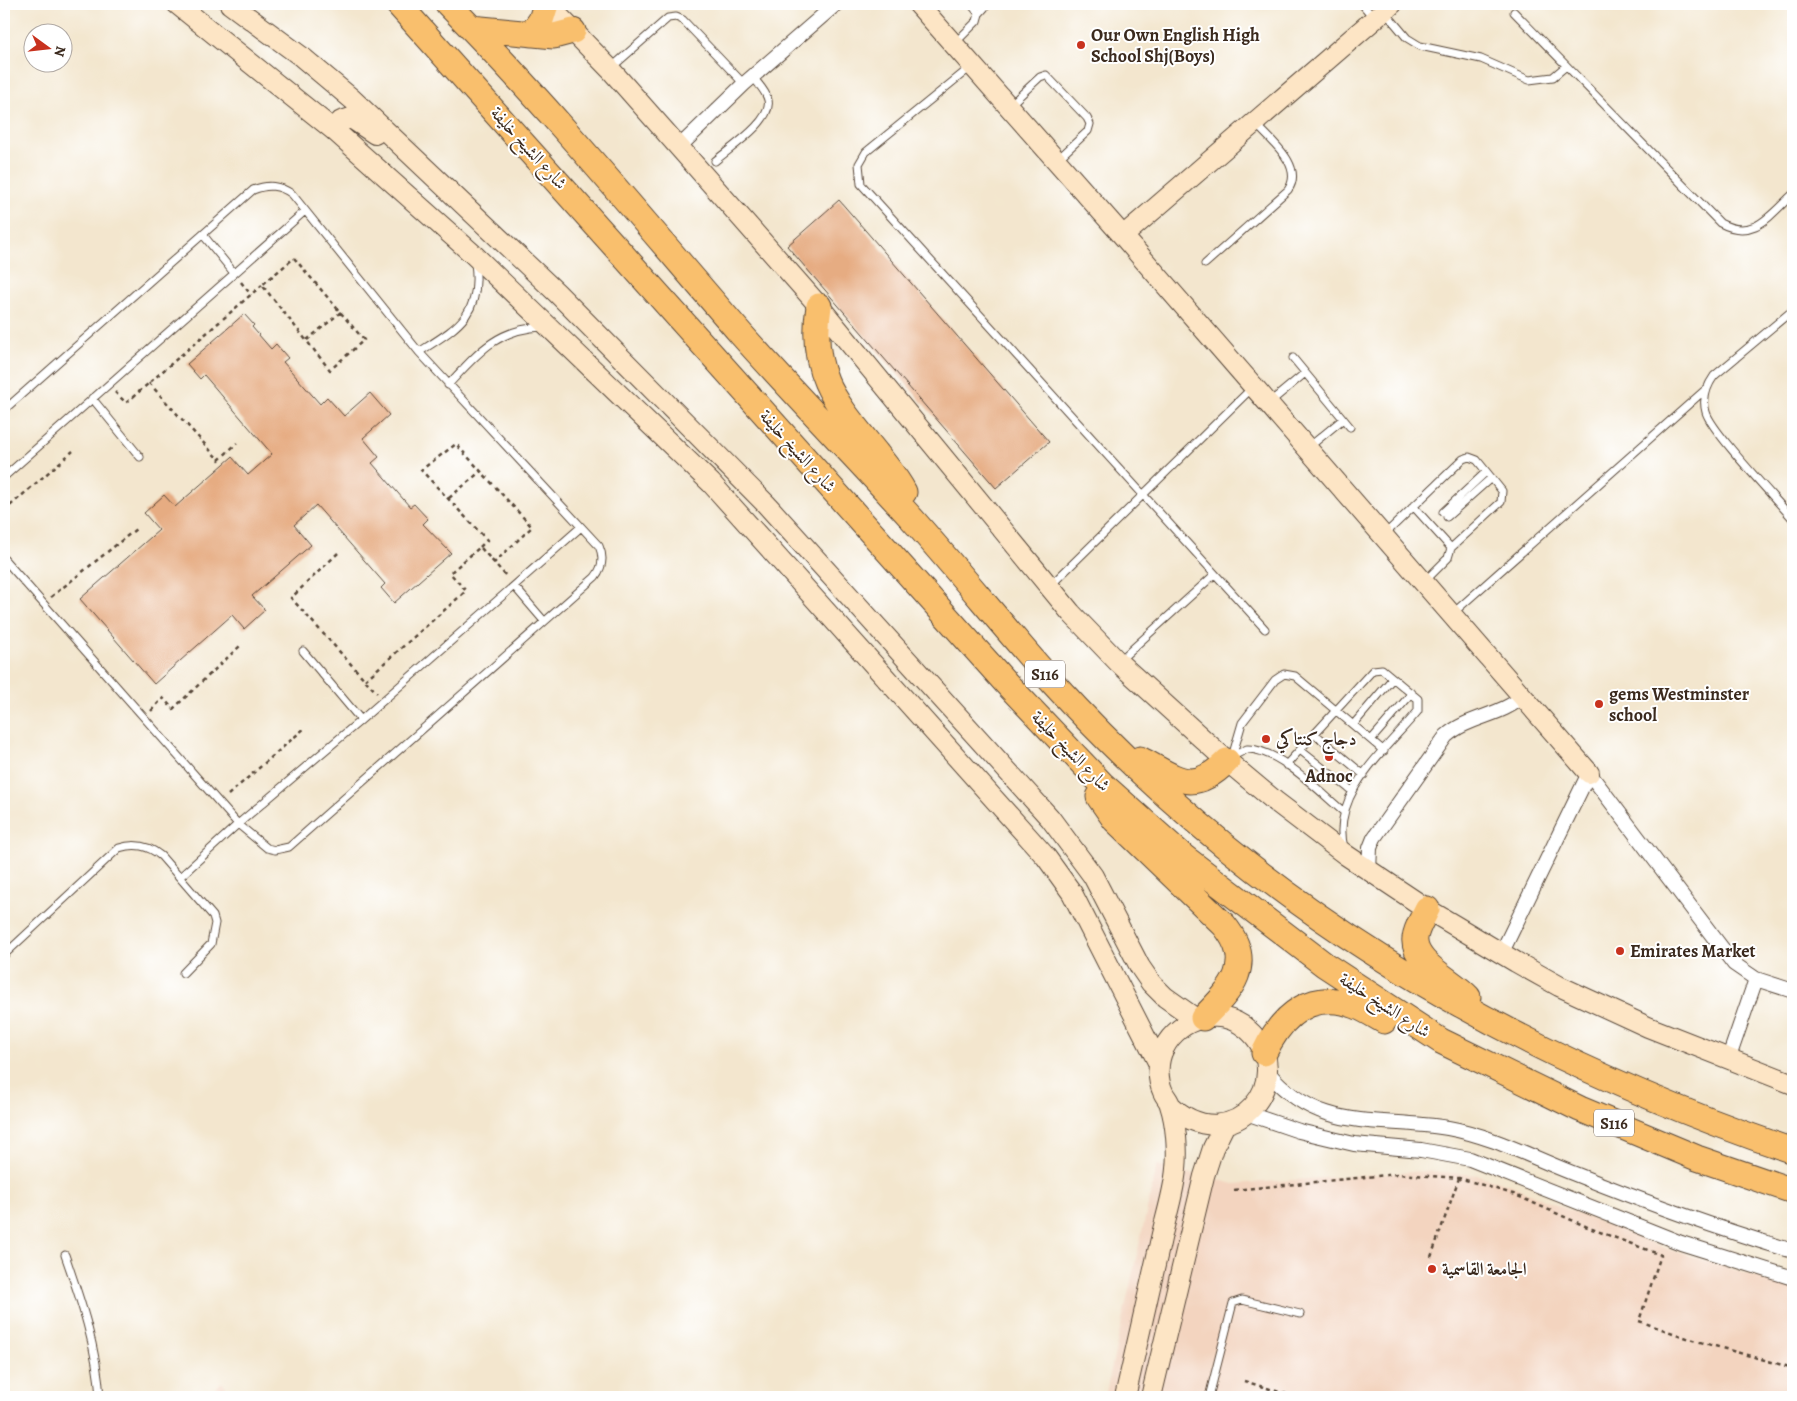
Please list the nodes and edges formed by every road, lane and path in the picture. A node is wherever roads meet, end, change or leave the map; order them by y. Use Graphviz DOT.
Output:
graph roads {
  1 [pos="176,4"];
  2 [pos="230,4"];
  3 [pos="398,4"];
  4 [pos="448,4"];
  5 [pos="547,4"];
  6 [pos="836,4"];
  7 [pos="918,4"];
  8 [pos="971,4"];
  9 [pos="988,4"];
  10 [pos="1378,8"];
  11 [pos="1514,12"];
  12 [pos="979,14"];
  13 [pos="472,28"];
  14 [pos="573,31"];
  15 [pos="531,34"];
  16 [pos="954,44"];
  17 [pos="973,66"];
  18 [pos="1566,66"];
  19 [pos="610,69"];
  20 [pos="748,81"];
  21 [pos="1008,106"];
  22 [pos="1255,122"];
  23 [pos="335,131"];
  24 [pos="678,148"];
  25 [pos="715,160"];
  26 [pos="1056,160"];
  27 [pos="424,167"];
  28 [pos="1793,194"];
  29 [pos="305,211"];
  30 [pos="204,236"];
  31 [pos="1123,236"];
  32 [pos="474,256"];
  33 [pos="1205,264"];
  34 [pos="234,274"];
  35 [pos="262,285"];
  36 [pos="251,294"];
  37 [pos="819,306"];
  38 [pos="1793,310"];
  39 [pos="340,312"];
  40 [pos="549,326"];
  41 [pos="306,340"];
  42 [pos="420,352"];
  43 [pos="1293,358"];
  44 [pos="1305,373"];
  45 [pos="149,383"];
  46 [pos="108,384"];
  47 [pos="448,385"];
  48 [pos="1253,387"];
  49 [pos="1706,389"];
  50 [pos="92,398"];
  51 [pos="1268,404"];
  52 [pos="4,410"];
  53 [pos="1343,419"];
  54 [pos="1350,427"];
  55 [pos="237,443"];
  56 [pos="1307,449"];
  57 [pos="74,451"];
  58 [pos="140,457"];
  59 [pos="480,471"];
  60 [pos="1489,475"];
  61 [pos="4,476"];
  62 [pos="711,483"];
  63 [pos="1143,495"];
  64 [pos="449,498"];
  65 [pos="766,504"];
  66 [pos="1414,506"];
  67 [pos="4,512"];
  68 [pos="1445,515"];
  69 [pos="1793,519"];
  70 [pos="913,520"];
  71 [pos="581,526"];
  72 [pos="136,529"];
  73 [pos="1382,536"];
  74 [pos="480,547"];
  75 [pos="1451,548"];
  76 [pos="338,553"];
  77 [pos="4,559"];
  78 [pos="494,563"];
  79 [pos="1215,574"];
  80 [pos="1423,583"];
  81 [pos="514,586"];
  82 [pos="1049,587"];
  83 [pos="43,604"];
  84 [pos="1451,615"];
  85 [pos="544,621"];
  86 [pos="1265,630"];
  87 [pos="242,644"];
  88 [pos="303,651"];
  89 [pos="1118,662"];
  90 [pos="1393,678"];
  91 [pos="366,680"];
  92 [pos="1412,693"];
  93 [pos="1523,696"];
  94 [pos="384,700"];
  95 [pos="1336,710"];
  96 [pos="144,718"];
  97 [pos="361,720"];
  98 [pos="1353,725"];
  99 [pos="306,727"];
  100 [pos="1315,734"];
  101 [pos="1371,740"];
  102 [pos="1114,746"];
  103 [pos="1300,750"];
  104 [pos="1384,751"];
  105 [pos="1076,758"];
  106 [pos="1230,759"];
  107 [pos="1286,765"];
  108 [pos="1589,773"];
  109 [pos="1364,775"];
  110 [pos="1352,791"];
  111 [pos="219,803"];
  112 [pos="1344,812"];
  113 [pos="238,824"];
  114 [pos="1346,855"];
  115 [pos="1369,870"];
  116 [pos="180,877"];
  117 [pos="1427,909"];
  118 [pos="1502,954"];
  119 [pos="4,955"];
  120 [pos="183,973"];
  121 [pos="1756,979"];
  122 [pos="1793,991"];
  123 [pos="1480,1014"];
  124 [pos="1200,1018"];
  125 [pos="1441,1041"];
  126 [pos="1728,1060"];
  127 [pos="1265,1062"];
  128 [pos="1159,1064"];
  129 [pos="1793,1084"];
  130 [pos="1170,1105"];
  131 [pos="1246,1113"];
  132 [pos="1225,1124"];
  133 [pos="1743,1132"];
  134 [pos="1793,1135"];
  135 [pos="1793,1151"];
  136 [pos="1459,1178"];
  137 [pos="1234,1190"];
  138 [pos="1793,1191"];
  139 [pos="1793,1251"];
  140 [pos="65,1255"];
  141 [pos="1431,1257"];
  142 [pos="1793,1278"];
  143 [pos="1300,1314"];
  144 [pos="1793,1368"];
  145 [pos="1244,1381"];
  146 [pos="100,1397"];
  147 [pos="1125,1397"];
  148 [pos="1151,1397"];
  149 [pos="1209,1397"];
  150 [pos="1296,1397"];
  1 -- 23 [label="street"];
  2 -- 27 [label="street"];
  3 -- 105 [label="highway, شارع الشيخ خليفة / S116"];
  4 -- 13 [label="highway, شارع الشيخ خليفة / S116"];
  5 -- 14 [label="street"];
  5 -- 15 [label="highway"];
  6 -- 20 [label="street"];
  7 -- 16 [label="street"];
  8 -- 12 [label="lane"];
  9 -- 12 [label="lane"];
  10 -- 18 [label="lane"];
  10 -- 22 [label="street"];
  11 -- 18 [label="lane"];
  12 -- 16 [label="lane"];
  13 -- 15 [label="highway"];
  13 -- 70 [label="highway, شارع الشيخ خليفة / S116"];
  14 -- 15 [label="highway"];
  14 -- 19 [label="street"];
  16 -- 17 [label="street"];
  17 -- 21 [label="street"];
  17 -- 63 [label="lane"];
  18 -- 28 [label="lane"];
  19 -- 20 [label="lane"];
  19 -- 24 [label="street"];
  20 -- 24 [label="street"];
  20 -- 25 [label="lane"];
  21 -- 26 [label="street"];
  21 -- 26 [label="lane"];
  22 -- 31 [label="street"];
  22 -- 33 [label="lane"];
  23 -- 27 [label="street"];
  23 -- 32 [label="street"];
  24 -- 37 [label="street"];
  26 -- 31 [label="street"];
  27 -- 65 [label="street"];
  29 -- 30 [label="lane"];
  29 -- 34 [label="lane"];
  29 -- 42 [label="lane"];
  30 -- 34 [label="lane"];
  30 -- 52 [label="lane"];
  31 -- 48 [label="street"];
  32 -- 40 [label="street"];
  32 -- 42 [label="lane"];
  34 -- 36 [label="path"];
  34 -- 46 [label="lane"];
  35 -- 36 [label="path"];
  35 -- 39 [label="path"];
  35 -- 41 [label="path"];
  36 -- 45 [label="path"];
  37 -- 70 [label="highway"];
  37 -- 82 [label="street"];
  38 -- 49 [label="lane"];
  39 -- 41 [label="path"];
  39 -- 41 [label="path"];
  40 -- 47 [label="lane"];
  40 -- 62 [label="street"];
  42 -- 47 [label="lane"];
  43 -- 44 [label="lane"];
  44 -- 51 [label="lane"];
  44 -- 53 [label="lane"];
  45 -- 46 [label="path"];
  45 -- 55 [label="path"];
  46 -- 50 [label="lane"];
  47 -- 71 [label="lane"];
  48 -- 51 [label="street"];
  48 -- 63 [label="lane"];
  49 -- 69 [label="lane"];
  49 -- 84 [label="lane"];
  50 -- 58 [label="lane"];
  50 -- 61 [label="lane"];
  51 -- 56 [label="street"];
  53 -- 54 [label="lane"];
  53 -- 56 [label="lane"];
  56 -- 73 [label="street"];
  57 -- 67 [label="path"];
  59 -- 64 [label="path"];
  59 -- 64 [label="path"];
  59 -- 78 [label="path"];
  60 -- 66 [label="lane"];
  60 -- 68 [label="lane"];
  60 -- 75 [label="lane"];
  62 -- 65 [label="street"];
  62 -- 128 [label="street"];
  63 -- 79 [label="lane"];
  63 -- 82 [label="lane"];
  64 -- 74 [label="path"];
  65 -- 124 [label="street"];
  66 -- 73 [label="lane"];
  66 -- 75 [label="lane"];
  70 -- 102 [label="highway, شارع الشيخ خليفة / S116"];
  71 -- 81 [label="lane"];
  71 -- 85 [label="lane"];
  72 -- 83 [label="path"];
  73 -- 80 [label="street"];
  74 -- 78 [label="path"];
  74 -- 91 [label="path"];
  75 -- 80 [label="lane"];
  76 -- 91 [label="path"];
  77 -- 83 [label="lane"];
  78 -- 81 [label="path"];
  79 -- 86 [label="lane"];
  79 -- 89 [label="lane"];
  80 -- 84 [label="street"];
  81 -- 85 [label="lane"];
  81 -- 94 [label="lane"];
  82 -- 89 [label="street"];
  83 -- 96 [label="lane"];
  84 -- 93 [label="street"];
  85 -- 113 [label="lane"];
  87 -- 96 [label="path"];
  88 -- 97 [label="lane"];
  89 -- 106 [label="street"];
  90 -- 92 [label="lane"];
  90 -- 95 [label="lane"];
  90 -- 98 [label="lane"];
  91 -- 94 [label="path"];
  92 -- 101 [label="lane"];
  92 -- 104 [label="lane"];
  93 -- 108 [label="street"];
  93 -- 115 [label="street"];
  94 -- 97 [label="lane"];
  95 -- 98 [label="lane"];
  95 -- 100 [label="lane"];
  95 -- 106 [label="lane"];
  96 -- 111 [label="lane"];
  97 -- 113 [label="lane"];
  98 -- 101 [label="lane"];
  99 -- 111 [label="path"];
  100 -- 103 [label="lane"];
  100 -- 109 [label="lane"];
  101 -- 104 [label="lane"];
  102 -- 106 [label="highway"];
  102 -- 123 [label="highway, شارع الشيخ خليفة / S116"];
  103 -- 107 [label="lane"];
  103 -- 110 [label="lane"];
  104 -- 109 [label="lane"];
  105 -- 124 [label="highway"];
  105 -- 125 [label="highway, شارع الشيخ خليفة / S116"];
  106 -- 107 [label="lane"];
  106 -- 114 [label="street"];
  107 -- 112 [label="lane"];
  108 -- 118 [label="street"];
  108 -- 121 [label="street"];
  109 -- 110 [label="lane"];
  110 -- 112 [label="lane"];
  111 -- 113 [label="lane"];
  112 -- 114 [label="lane"];
  113 -- 116 [label="lane"];
  114 -- 115 [label="street"];
  115 -- 117 [label="street"];
  116 -- 119 [label="lane"];
  116 -- 120 [label="lane"];
  117 -- 118 [label="street"];
  117 -- 123 [label="highway"];
  118 -- 126 [label="street"];
  121 -- 122 [label="street"];
  121 -- 126 [label="street"];
  123 -- 133 [label="highway, شارع الشيخ خليفة / S116"];
  124 -- 127 [label="street"];
  124 -- 128 [label="street"];
  125 -- 127 [label="highway"];
  125 -- 138 [label="highway, شارع الشيخ خليفة / S116"];
  126 -- 129 [label="street"];
  127 -- 131 [label="street"];
  127 -- 139 [label="street"];
  128 -- 130 [label="street"];
  130 -- 132 [label="street"];
  130 -- 147 [label="street"];
  131 -- 132 [label="street"];
  131 -- 142 [label="street"];
  132 -- 148 [label="street"];
  133 -- 134 [label="highway"];
  133 -- 135 [label="highway, شارع الشيخ خليفة / S116"];
  136 -- 137 [label="path"];
  136 -- 141 [label="path"];
  136 -- 144 [label="path"];
  140 -- 146 [label="lane"];
  143 -- 149 [label="lane"];
  145 -- 150 [label="path"];
}
